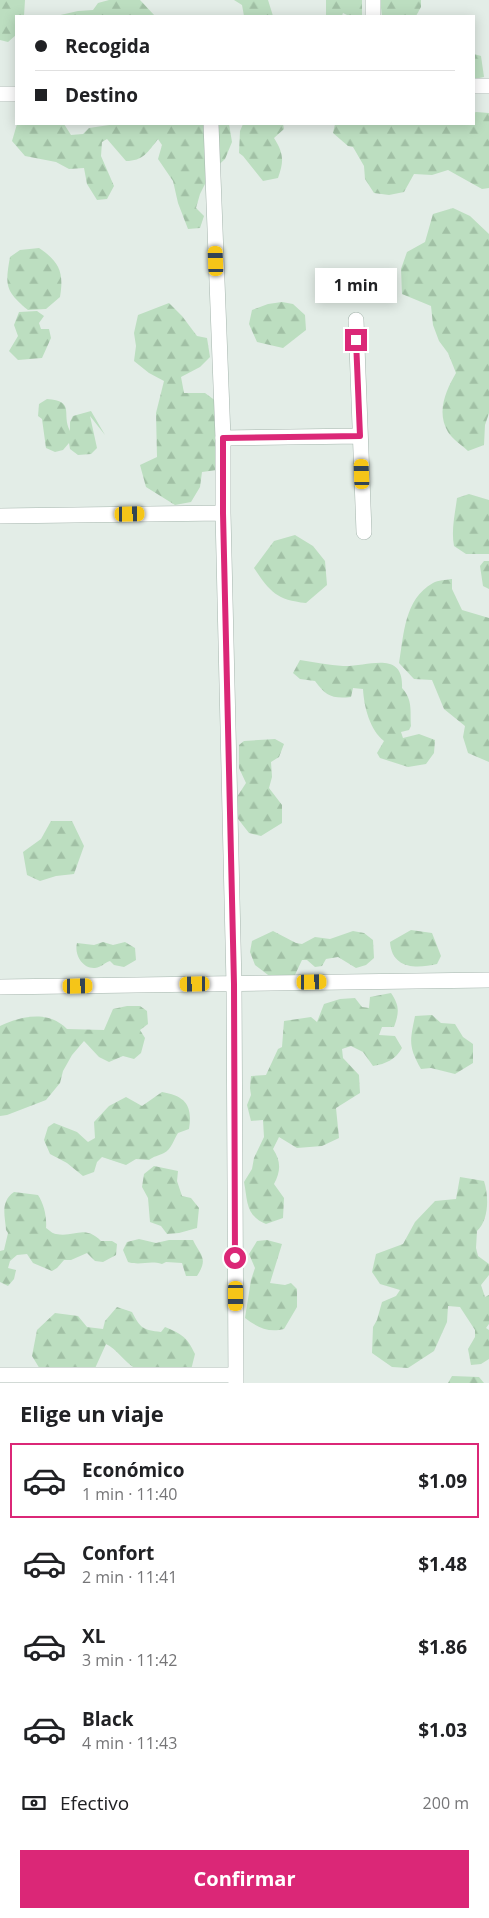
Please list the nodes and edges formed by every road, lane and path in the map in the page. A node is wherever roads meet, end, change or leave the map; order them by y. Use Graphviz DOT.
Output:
graph roads {
  1 [pos="373,0"];
  2 [pos="373,15"];
  3 [pos="475,86"];
  4 [pos="489,86"];
  5 [pos="0,94"];
  6 [pos="15,94"];
  7 [pos="211,125"];
  8 [pos="356,320"];
  9 [pos="360,436"];
  10 [pos="223,438"];
  11 [pos="223,513"];
  12 [pos="0,516"];
  13 [pos="364,532"];
  14 [pos="489,980"];
  15 [pos="234,984"];
  16 [pos="0,987"];
  17 [pos="0,1375"];
  18 [pos="236,1379"];
  1 -- 2 [label="street"];
  3 -- 4 [label="street"];
  5 -- 6 [label="street"];
  7 -- 10 [label="street"];
  8 -- 9 [label="street"];
  9 -- 10 [label="street"];
  9 -- 13 [label="street"];
  10 -- 11 [label="street"];
  11 -- 12 [label="street"];
  11 -- 15 [label="street"];
  14 -- 15 [label="street"];
  15 -- 16 [label="street"];
  15 -- 18 [label="street"];
  17 -- 18 [label="street"];
}
